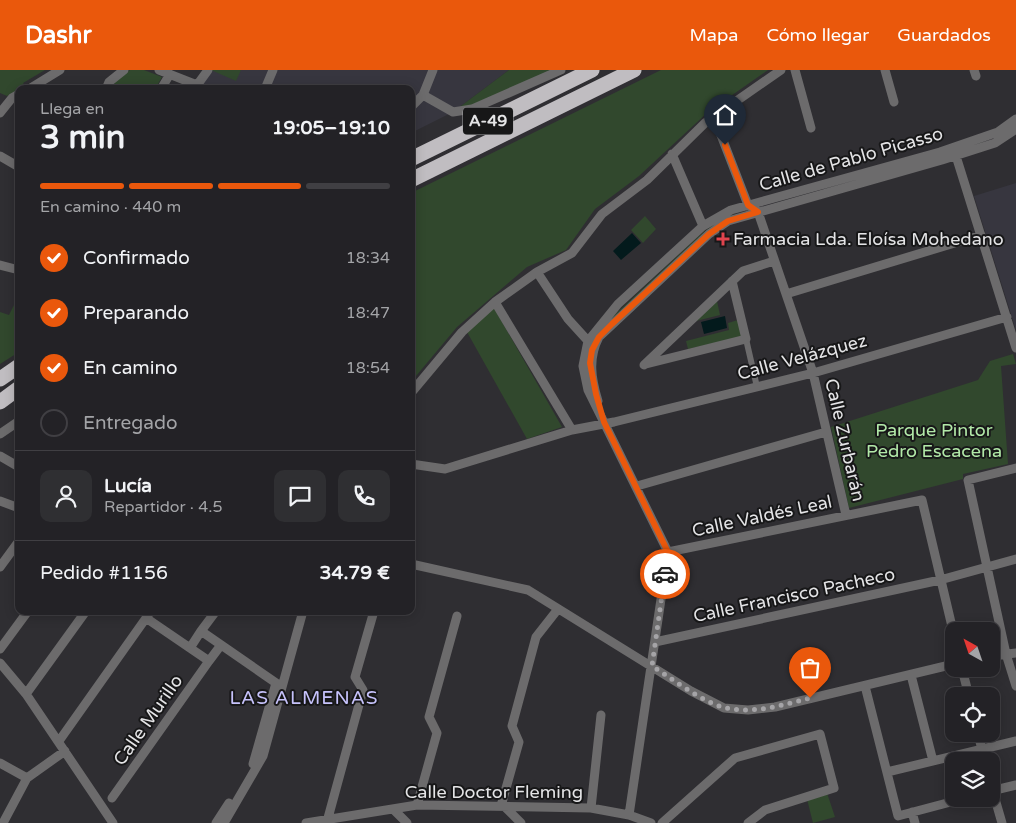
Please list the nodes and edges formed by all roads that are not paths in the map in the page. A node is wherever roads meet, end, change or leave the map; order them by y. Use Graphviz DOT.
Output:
graph roads {
  1 [pos="60,70"];
  2 [pos="124,70"];
  3 [pos="159,70"];
  4 [pos="208,70"];
  5 [pos="273,70"];
  6 [pos="433,70"];
  7 [pos="561,70"];
  8 [pos="592,70"];
  9 [pos="634,70"];
  10 [pos="781,70"];
  11 [pos="795,70"];
  12 [pos="885,70"];
  13 [pos="170,74"];
  14 [pos="36,85"];
  15 [pos="108,85"];
  16 [pos="163,85"];
  17 [pos="192,85"];
  18 [pos="197,85"];
  19 [pos="267,85"];
  20 [pos="423,95"];
  21 [pos="15,96"];
  22 [pos="415,102"];
  23 [pos="894,102"];
  24 [pos="727,109"];
  25 [pos="0,113"];
  26 [pos="1016,120"];
  27 [pos="705,123"];
  28 [pos="810,128"];
  29 [pos="1016,129"];
  30 [pos="719,130"];
  31 [pos="672,154"];
  32 [pos="0,156"];
  33 [pos="956,156"];
  34 [pos="415,157"];
  35 [pos="15,165"];
  36 [pos="415,178"];
  37 [pos="748,205"];
  38 [pos="758,212"];
  39 [pos="703,226"];
  40 [pos="981,235"];
  41 [pos="774,261"];
  42 [pos="0,265"];
  43 [pos="15,268"];
  44 [pos="537,272"];
  45 [pos="732,281"];
  46 [pos="786,294"];
  47 [pos="495,302"];
  48 [pos="1007,317"];
  49 [pos="746,339"];
  50 [pos="588,341"];
  51 [pos="1016,348"];
  52 [pos="15,369"];
  53 [pos="813,373"];
  54 [pos="0,379"];
  55 [pos="757,387"];
  56 [pos="415,388"];
  57 [pos="15,391"];
  58 [pos="0,402"];
  59 [pos="604,422"];
  60 [pos="15,424"];
  61 [pos="572,430"];
  62 [pos="826,432"];
  63 [pos="0,434"];
  64 [pos="0,456"];
  65 [pos="415,464"];
  66 [pos="15,465"];
  67 [pos="1016,468"];
  68 [pos="637,486"];
  69 [pos="0,501"];
  70 [pos="15,507"];
  71 [pos="846,515"];
  72 [pos="15,546"];
  73 [pos="668,552"];
  74 [pos="1016,559"];
  75 [pos="415,565"];
  76 [pos="0,567"];
  77 [pos="987,568"];
  78 [pos="940,580"];
  79 [pos="558,609"];
  80 [pos="25,615"];
  81 [pos="83,615"];
  82 [pos="148,615"];
  83 [pos="213,615"];
  84 [pos="302,615"];
  85 [pos="373,615"];
  86 [pos="458,616"];
  87 [pos="951,622"];
  88 [pos="202,631"];
  89 [pos="655,642"];
  90 [pos="222,645"];
  91 [pos="190,648"];
  92 [pos="0,649"];
  93 [pos="1016,653"];
  94 [pos="1006,654"];
  95 [pos="1000,655"];
  96 [pos="209,661"];
  97 [pos="0,663"];
  98 [pos="652,666"];
  99 [pos="945,666"];
  100 [pos="911,675"];
  101 [pos="279,685"];
  102 [pos="865,686"];
  103 [pos="1016,686"];
  104 [pos="26,694"];
  105 [pos="601,715"];
  106 [pos="59,741"];
  107 [pos="1016,741"];
  108 [pos="980,742"];
  109 [pos="982,749"];
  110 [pos="65,751"];
  111 [pos="983,752"];
  112 [pos="933,761"];
  113 [pos="0,763"];
  114 [pos="887,772"];
  115 [pos="28,778"];
  116 [pos="1016,785"];
  117 [pos="1000,788"];
  118 [pos="112,798"];
  119 [pos="945,803"];
  120 [pos="417,805"];
  121 [pos="502,806"];
  122 [pos="997,807"];
  123 [pos="590,808"];
  124 [pos="393,809"];
  125 [pos="912,812"];
  126 [pos="629,815"];
  127 [pos="328,818"];
  128 [pos="3,823"];
  129 [pos="113,823"];
  130 [pos="216,823"];
  131 [pos="224,823"];
  132 [pos="306,823"];
  133 [pos="407,823"];
  134 [pos="521,823"];
  135 [pos="638,823"];
  136 [pos="651,823"];
  137 [pos="662,823"];
  138 [pos="748,823"];
  139 [pos="915,823"];
  140 [pos="1002,823"];
  1 -- 14 [label="street"];
  2 -- 15 [label="street"];
  3 -- 13 [label="street"];
  4 -- 18 [label="street"];
  5 -- 19 [label="street"];
  6 -- 20 [label="street"];
  7 -- 20 [label="street"];
  8 -- 34 [label="highway, A-49"];
  9 -- 36 [label="highway, A-49"];
  10 -- 24 [label="street"];
  11 -- 28 [label="street"];
  12 -- 23 [label="street"];
  13 -- 16 [label="street"];
  13 -- 17 [label="street"];
  20 -- 22 [label="street"];
  21 -- 25 [label="street"];
  24 -- 27 [label="street"];
  24 -- 30 [label="street"];
  26 -- 37 [label="street, Calle de Pablo Picasso"];
  27 -- 30 [label="street"];
  27 -- 31 [label="street"];
  29 -- 33 [label="street, Calle de Pablo Picasso"];
  30 -- 37 [label="street"];
  31 -- 39 [label="street"];
  31 -- 44 [label="street"];
  32 -- 35 [label="street"];
  33 -- 38 [label="street, Calle de Pablo Picasso"];
  33 -- 40 [label="street"];
  37 -- 38 [label="street"];
  37 -- 39 [label="street, Calle de Pablo Picasso"];
  38 -- 41 [label="street, Calle Zurbarán"];
  38 -- 59 [label="street, Calle de Pablo Picasso"];
  39 -- 50 [label="street, Calle de Pablo Picasso"];
  40 -- 46 [label="street"];
  40 -- 48 [label="street"];
  41 -- 45 [label="street"];
  41 -- 46 [label="street, Calle Zurbarán"];
  42 -- 43 [label="street"];
  44 -- 47 [label="street"];
  44 -- 50 [label="street"];
  45 -- 49 [label="street"];
  45 -- 49 [label="street"];
  46 -- 53 [label="street, Calle Zurbarán"];
  47 -- 56 [label="street"];
  47 -- 61 [label="street"];
  48 -- 51 [label="street"];
  48 -- 53 [label="street, Calle Velázquez"];
  49 -- 55 [label="street"];
  50 -- 59 [label="street, Calle de Pablo Picasso"];
  52 -- 54 [label="highway"];
  53 -- 55 [label="street, Calle Velázquez"];
  53 -- 62 [label="street, Calle Zurbarán"];
  55 -- 59 [label="street, Calle Velázquez"];
  57 -- 58 [label="highway"];
  59 -- 61 [label="street, Calle Velázquez"];
  59 -- 68 [label="street, Calle de Pablo Picasso"];
  60 -- 63 [label="street"];
  61 -- 65 [label="street, Calle Velázquez"];
  62 -- 68 [label="street"];
  62 -- 71 [label="street, Calle Zurbarán"];
  64 -- 66 [label="street"];
  67 -- 77 [label="street"];
  68 -- 73 [label="street, Calle de Pablo Picasso"];
  69 -- 70 [label="street"];
  71 -- 73 [label="street, Calle Valdés Leal"];
  71 -- 78 [label="street, Calle Valdés Leal"];
  72 -- 76 [label="street"];
  73 -- 89 [label="street"];
  74 -- 77 [label="street, Calle Francisco Pacheco"];
  75 -- 79 [label="street"];
  77 -- 78 [label="street, Calle Francisco Pacheco"];
  77 -- 94 [label="street"];
  78 -- 87 [label="street"];
  78 -- 89 [label="street, Calle Francisco Pacheco"];
  79 -- 98 [label="street"];
  79 -- 121 [label="street"];
  80 -- 92 [label="street"];
  81 -- 104 [label="street"];
  82 -- 91 [label="street"];
  82 -- 106 [label="street"];
  83 -- 88 [label="street"];
  84 -- 101 [label="street"];
  85 -- 127 [label="street"];
  86 -- 120 [label="street"];
  88 -- 90 [label="street"];
  88 -- 91 [label="street"];
  89 -- 98 [label="street"];
  90 -- 96 [label="street, Calle Murillo"];
  90 -- 101 [label="street"];
  91 -- 96 [label="street"];
  93 -- 94 [label="street"];
  94 -- 95 [label="street"];
  94 -- 103 [label="street"];
  96 -- 118 [label="street, Calle Murillo"];
  97 -- 104 [label="street"];
  98 -- 102 [label="street"];
  98 -- 126 [label="street"];
  99 -- 100 [label="street"];
  100 -- 102 [label="street"];
  100 -- 112 [label="street"];
  101 -- 130 [label="street"];
  101 -- 131 [label="street"];
  102 -- 114 [label="street"];
  104 -- 106 [label="street"];
  105 -- 123 [label="street"];
  106 -- 110 [label="street"];
  107 -- 109 [label="street"];
  108 -- 109 [label="street"];
  109 -- 111 [label="street"];
  109 -- 112 [label="street"];
  110 -- 115 [label="street"];
  110 -- 129 [label="street"];
  112 -- 114 [label="street"];
  113 -- 115 [label="street"];
  114 -- 125 [label="street"];
  115 -- 128 [label="street"];
  116 -- 117 [label="street"];
  119 -- 125 [label="street"];
  120 -- 121 [label="street, Calle Doctor Fleming"];
  120 -- 124 [label="street, Calle Doctor Fleming"];
  121 -- 123 [label="street, Calle Doctor Fleming"];
  121 -- 134 [label="street"];
  122 -- 140 [label="street"];
  123 -- 126 [label="street, Calle Doctor Fleming"];
  124 -- 127 [label="street, Calle Doctor Fleming"];
  124 -- 133 [label="street"];
  125 -- 139 [label="street"];
  126 -- 135 [label="street"];
  126 -- 136 [label="street, Calle Doctor Fleming"];
  127 -- 132 [label="street, Calle Doctor Fleming"];
  137 -- 138 [label="street"];
}
